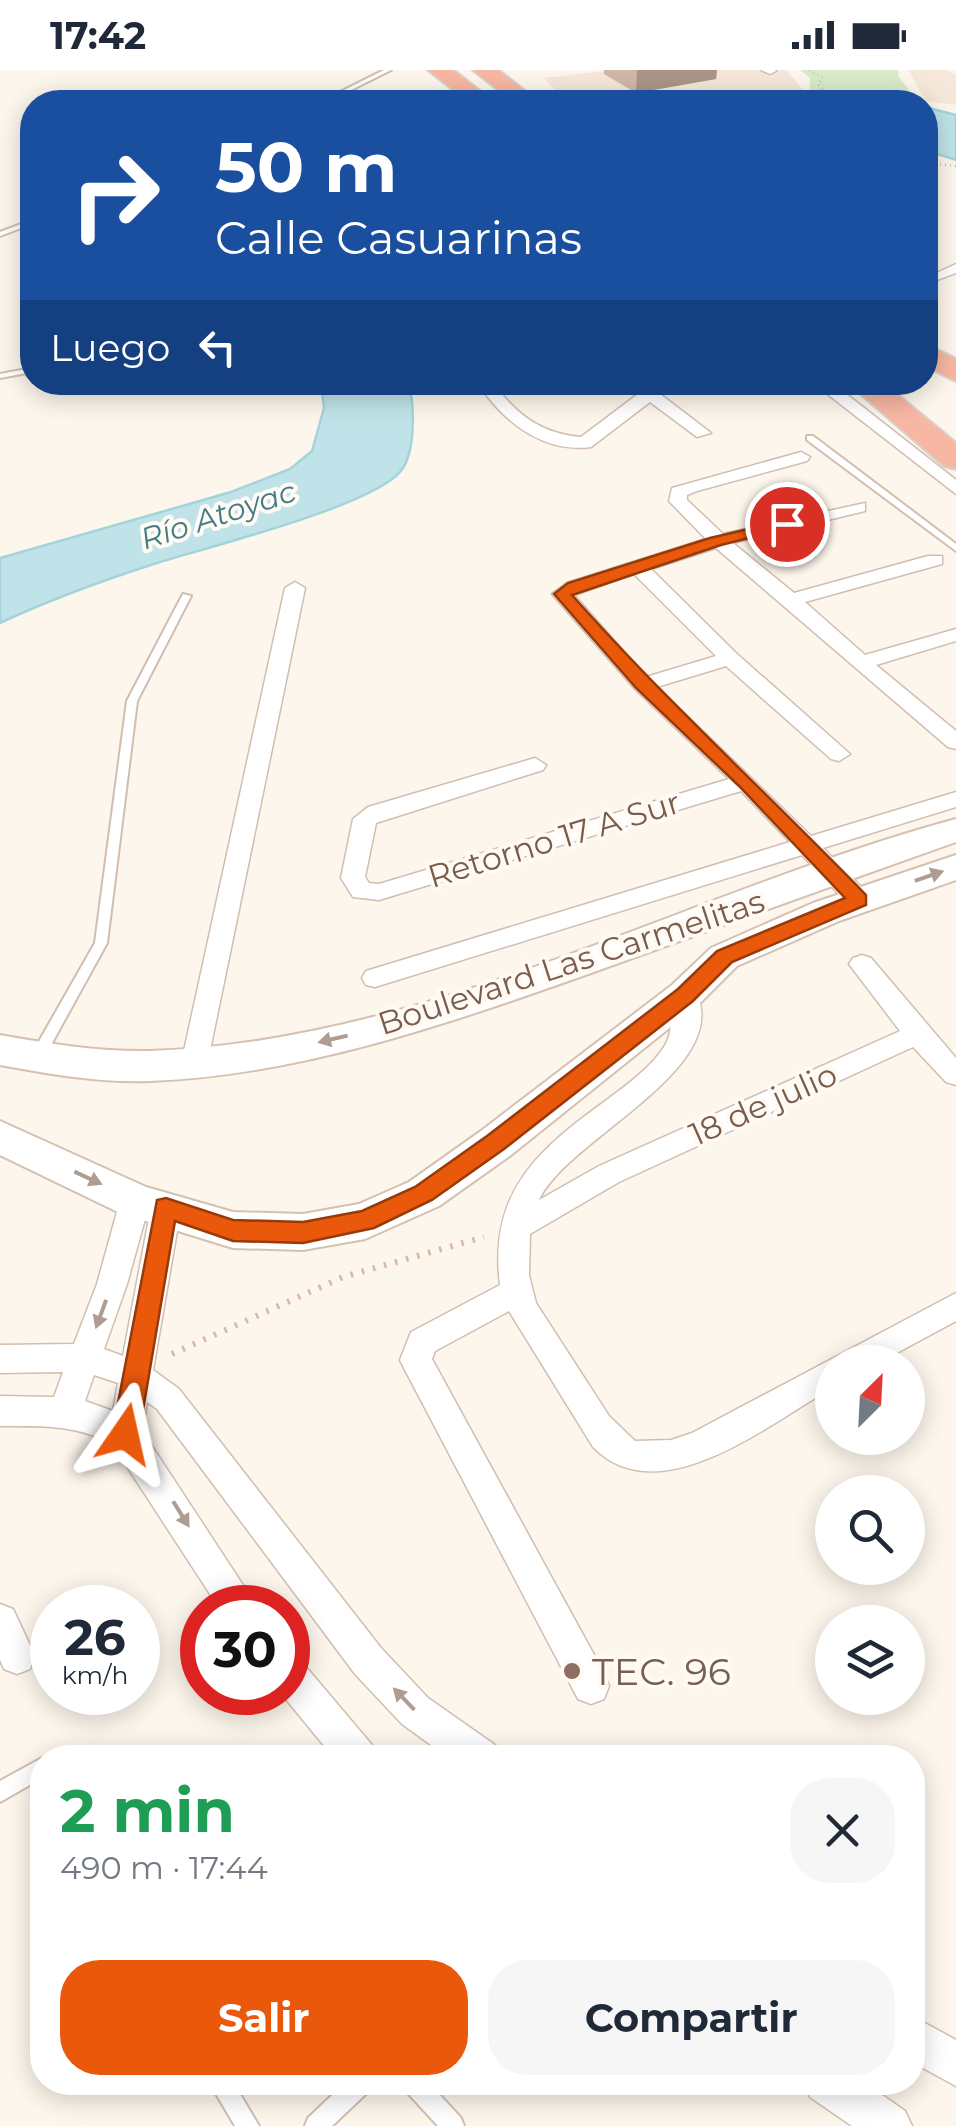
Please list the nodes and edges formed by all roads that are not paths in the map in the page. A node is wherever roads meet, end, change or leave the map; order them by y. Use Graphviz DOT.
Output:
graph roads {
  1 [pos="388,70"];
  2 [pos="439,70"];
  3 [pos="484,70"];
  4 [pos="347,90"];
  5 [pos="466,90"];
  6 [pos="512,90"];
  7 [pos="494,395"];
  8 [pos="648,395"];
  9 [pos="664,395"];
  10 [pos="837,395"];
  11 [pos="878,395"];
  12 [pos="903,395"];
  13 [pos="956,432"];
  14 [pos="703,433"];
  15 [pos="810,438"];
  16 [pos="801,457"];
  17 [pos="956,459"];
  18 [pos="956,489"];
  19 [pos="859,506"];
  20 [pos="716,542"];
  21 [pos="956,548"];
  22 [pos="935,560"];
  23 [pos="638,567"];
  24 [pos="295,588"];
  25 [pos="186,596"];
  26 [pos="790,600"];
  27 [pos="956,635"];
  28 [pos="730,658"];
  29 [pos="860,664"];
  30 [pos="642,685"];
  31 [pos="951,733"];
  32 [pos="839,754"];
  33 [pos="535,766"];
  34 [pos="746,782"];
  35 [pos="956,799"];
  36 [pos="956,817"];
  37 [pos="956,830"];
  38 [pos="806,845"];
  39 [pos="913,845"];
  40 [pos="956,867"];
  41 [pos="846,887"];
  42 [pos="862,964"];
  43 [pos="375,978"];
  44 [pos="685,995"];
  45 [pos="917,1034"];
  46 [pos="18,1055"];
  47 [pos="195,1060"];
  48 [pos="956,1075"];
  49 [pos="0,1137"];
  50 [pos="150,1204"];
  51 [pos="516,1228"];
  52 [pos="516,1292"];
  53 [pos="956,1306"];
  54 [pos="883,1345"];
  55 [pos="0,1359"];
  56 [pos="85,1359"];
  57 [pos="136,1372"];
  58 [pos="815,1381"];
  59 [pos="65,1411"];
  60 [pos="2,1412"];
  61 [pos="125,1434"];
  62 [pos="225,1585"];
  63 [pos="0,1622"];
  64 [pos="17,1656"];
  65 [pos="591,1686"];
  66 [pos="310,1700"];
  67 [pos="349,1745"];
  68 [pos="463,1745"];
  69 [pos="30,1775"];
  70 [pos="0,1792"];
  71 [pos="925,2045"];
  72 [pos="956,2065"];
  73 [pos="228,2095"];
  74 [pos="348,2095"];
  75 [pos="430,2095"];
  76 [pos="844,2095"];
  77 [pos="248,2126"];
  78 [pos="316,2126"];
  79 [pos="453,2126"];
  80 [pos="890,2126"];
  1 -- 4 [label="lane"];
  2 -- 5 [label="highway"];
  3 -- 6 [label="highway"];
  7 -- 8 [label="street"];
  9 -- 14 [label="street"];
  10 -- 18 [label="street"];
  11 -- 17 [label="highway"];
  12 -- 13 [label="highway"];
  15 -- 21 [label="lane"];
  16 -- 20 [label="street"];
  19 -- 20 [label="street"];
  20 -- 23 [label="street"];
  20 -- 26 [label="street"];
  22 -- 26 [label="street"];
  23 -- 28 [label="street"];
  23 -- 30 [label="street"];
  24 -- 47 [label="street"];
  25 -- 46 [label="lane"];
  26 -- 29 [label="street"];
  27 -- 29 [label="street"];
  28 -- 30 [label="street"];
  28 -- 32 [label="street"];
  29 -- 31 [label="street"];
  30 -- 34 [label="street"];
  33 -- 34 [label="street, Retorno 17 A Sur"];
  34 -- 38 [label="street"];
  35 -- 38 [label="street"];
  36 -- 39 [label="main road"];
  37 -- 39 [label="main road, Boulevard Las Carmelitas"];
  38 -- 41 [label="street"];
  38 -- 43 [label="street"];
  39 -- 41 [label="main road, Boulevard Las Carmelitas"];
  41 -- 40 [label="main road, one-way"];
  41 -- 44 [label="main road"];
  41 -- 47 [label="main road, Boulevard Las Carmelitas, one-way"];
  42 -- 45 [label="street"];
  44 -- 50 [label="main road"];
  44 -- 51 [label="street"];
  45 -- 48 [label="street"];
  45 -- 51 [label="street, 18 de julio"];
  46 -- 47 [label="main road, Boulevard Las Carmelitas"];
  49 -- 50 [label="main road, one-way"];
  50 -- 56 [label="street, one-way"];
  50 -- 57 [label="street"];
  51 -- 52 [label="street"];
  52 -- 58 [label="street"];
  52 -- 65 [label="street"];
  53 -- 54 [label="street"];
  55 -- 56 [label="street"];
  56 -- 57 [label="street"];
  56 -- 59 [label="street"];
  57 -- 61 [label="street"];
  68 -- 57 [label="street, one-way"];
  59 -- 60 [label="street"];
  59 -- 61 [label="street"];
  61 -- 62 [label="street, one-way"];
  63 -- 64 [label="street"];
  66 -- 67 [label="street"];
  69 -- 70 [label="lane"];
  71 -- 72 [label="street"];
  73 -- 77 [label="lane"];
  74 -- 78 [label="lane"];
  75 -- 79 [label="lane"];
  76 -- 80 [label="street"];
}
